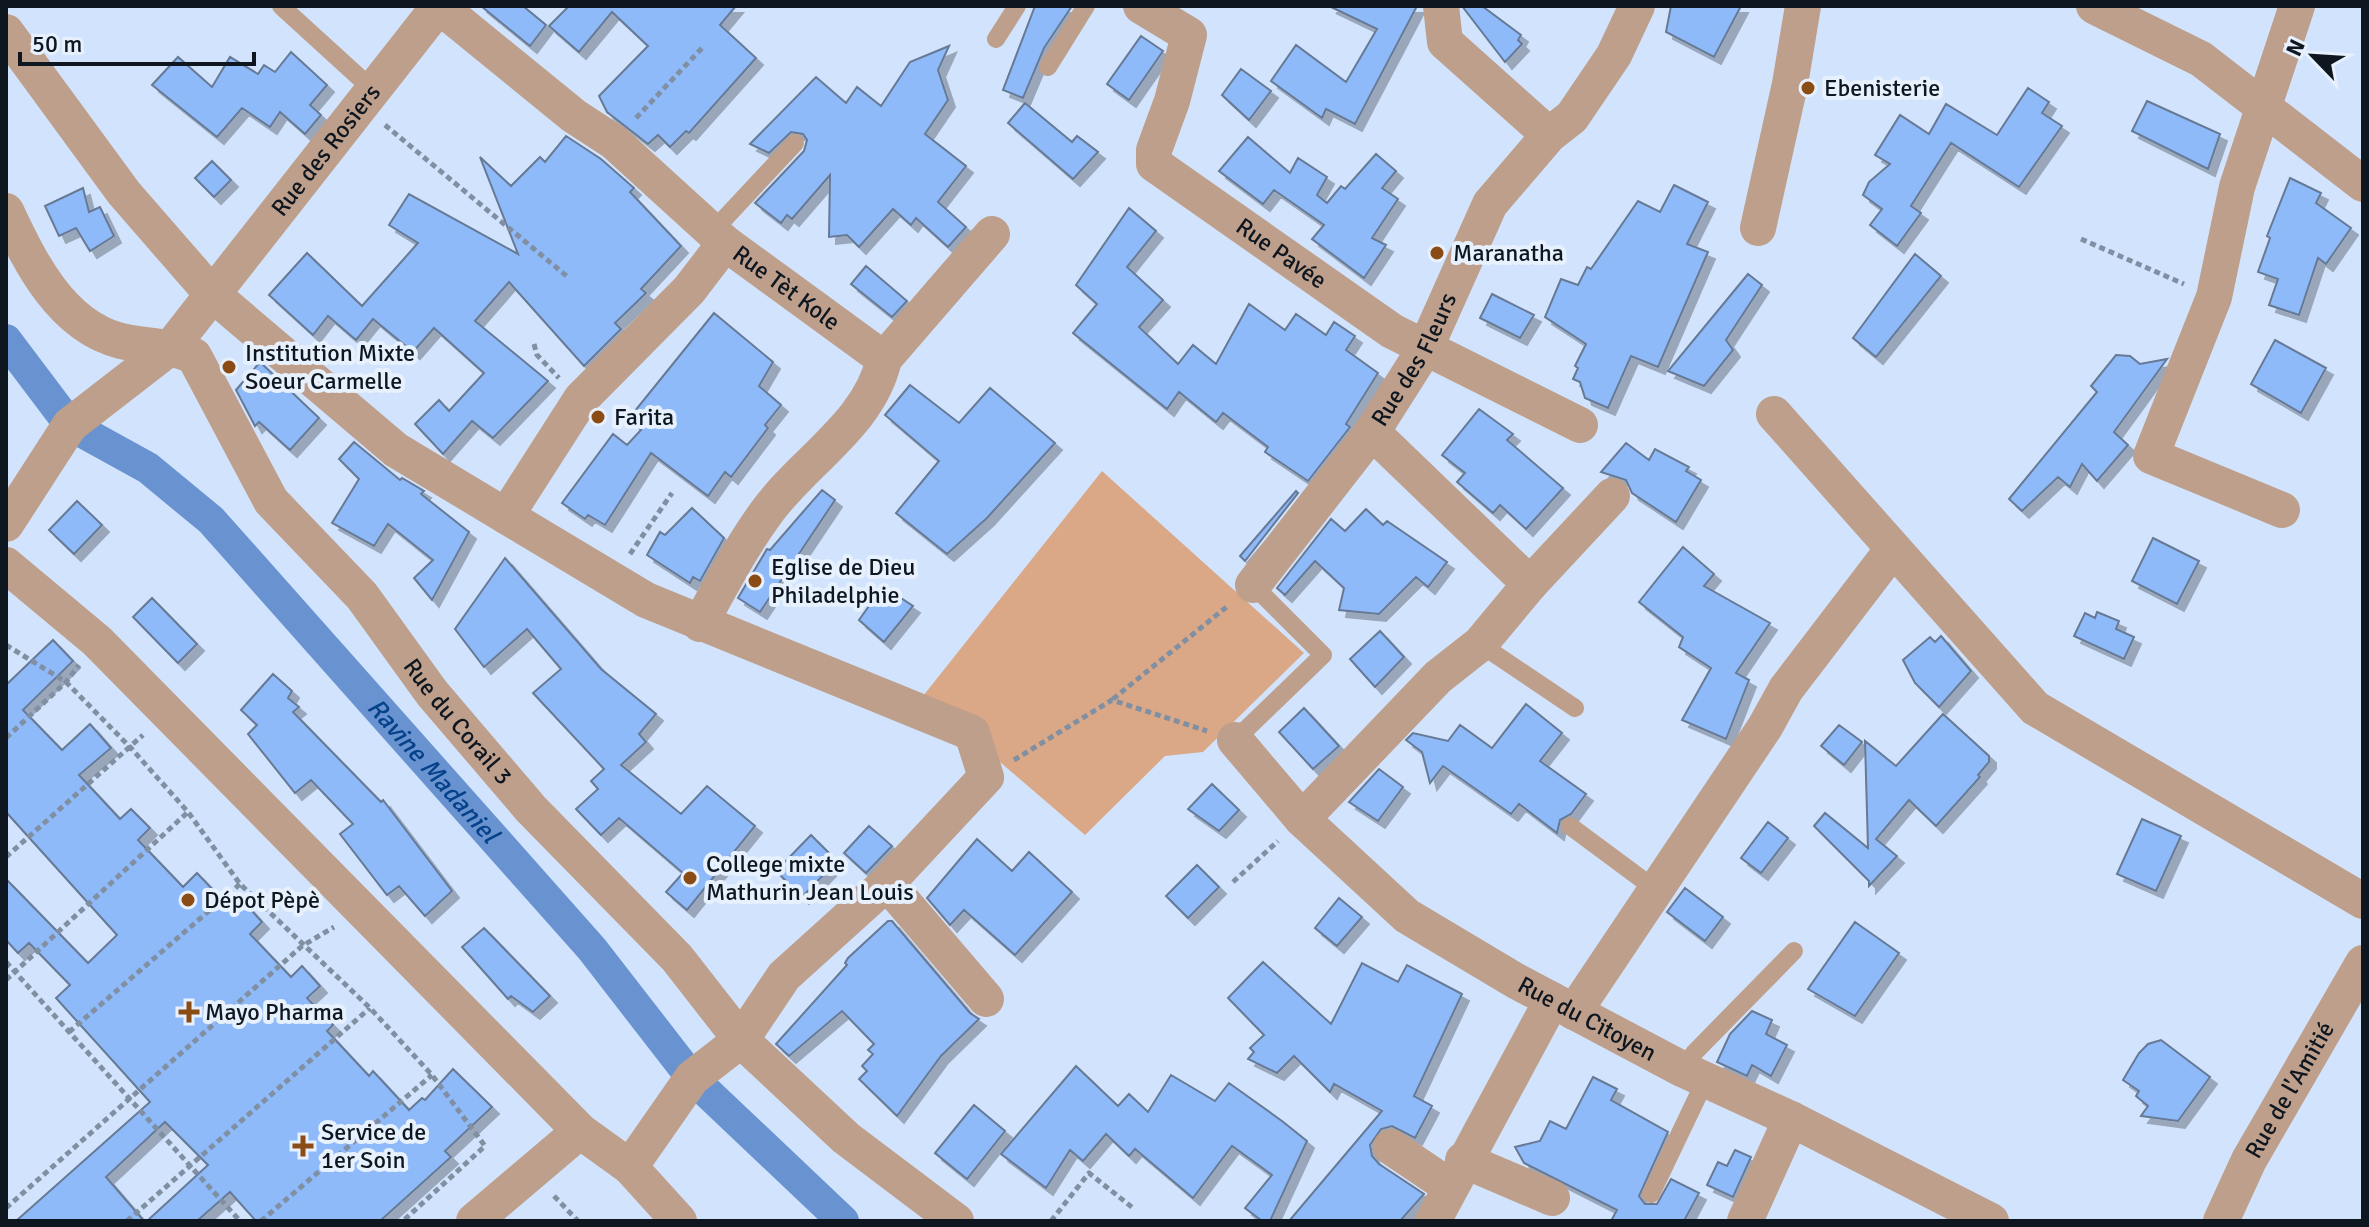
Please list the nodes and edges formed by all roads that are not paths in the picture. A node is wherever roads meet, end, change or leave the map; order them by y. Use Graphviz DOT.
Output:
graph roads {
  1 [pos="281,6"];
  2 [pos="439,6"];
  3 [pos="1017,6"];
  4 [pos="1086,6"];
  5 [pos="1141,6"];
  6 [pos="1441,6"];
  7 [pos="1637,6"];
  8 [pos="1803,6"];
  9 [pos="2094,6"];
  10 [pos="2297,6"];
  11 [pos="6,32"];
  12 [pos="996,39"];
  13 [pos="1048,67"];
  14 [pos="366,96"];
  15 [pos="2262,103"];
  16 [pos="1549,135"];
  17 [pos="795,143"];
  18 [pos="2363,184"];
  19 [pos="6,211"];
  20 [pos="1758,228"];
  21 [pos="992,234"];
  22 [pos="718,237"];
  23 [pos="211,293"];
  24 [pos="172,346"];
  25 [pos="1426,347"];
  26 [pos="884,359"];
  27 [pos="1774,414"];
  28 [pos="1580,425"];
  29 [pos="1372,432"];
  30 [pos="1612,496"];
  31 [pos="2282,510"];
  32 [pos="506,516"];
  33 [pos="6,524"];
  34 [pos="1893,549"];
  35 [pos="6,565"];
  36 [pos="1530,584"];
  37 [pos="1253,585"];
  38 [pos="700,624"];
  39 [pos="1480,644"];
  40 [pos="1575,708"];
  41 [pos="1235,740"];
  42 [pos="1302,819"];
  43 [pos="1570,826"];
  44 [pos="887,883"];
  45 [pos="1655,889"];
  46 [pos="2363,901"];
  47 [pos="1794,951"];
  48 [pos="2363,963"];
  49 [pos="986,999"];
  50 [pos="1563,1006"];
  51 [pos="741,1040"];
  52 [pos="1694,1075"];
  53 [pos="1791,1119"];
  54 [pos="580,1131"];
  55 [pos="1391,1147"];
  56 [pos="630,1167"];
  57 [pos="1456,1173"];
  58 [pos="1651,1194"];
  59 [pos="1552,1198"];
  60 [pos="1933,1207"];
  61 [pos="474,1221"];
  62 [pos="679,1221"];
  63 [pos="956,1221"];
  64 [pos="1433,1221"];
  65 [pos="1745,1221"];
  66 [pos="1991,1221"];
  67 [pos="2221,1221"];
  1 -- 14 [label="lane"];
  2 -- 14 [label="street, Rue des Rosiers"];
  2 -- 22 [label="street, Rue Tèt Kole"];
  3 -- 12 [label="lane"];
  4 -- 13 [label="lane"];
  5 -- 25 [label="street, Rue Pavée"];
  6 -- 16 [label="street"];
  7 -- 16 [label="street, Rue des Fleurs"];
  8 -- 20 [label="street"];
  9 -- 15 [label="street"];
  10 -- 15 [label="street"];
  11 -- 23 [label="street"];
  14 -- 23 [label="street, Rue des Rosiers"];
  15 -- 18 [label="street"];
  15 -- 31 [label="street"];
  16 -- 25 [label="street, Rue des Fleurs"];
  17 -- 22 [label="lane"];
  19 -- 24 [label="street"];
  21 -- 26 [label="street"];
  22 -- 26 [label="street, Rue Tèt Kole"];
  22 -- 32 [label="street"];
  23 -- 24 [label="street, Rue des Rosiers"];
  23 -- 32 [label="street"];
  24 -- 33 [label="street, Rue des Rosiers"];
  24 -- 51 [label="street, Rue du Corail 3"];
  25 -- 28 [label="street, Rue Pavée"];
  25 -- 29 [label="street, Rue des Fleurs"];
  26 -- 38 [label="street"];
  27 -- 34 [label="street"];
  29 -- 36 [label="street"];
  29 -- 37 [label="street, Rue des Fleurs"];
  30 -- 36 [label="street"];
  32 -- 38 [label="street"];
  34 -- 45 [label="street"];
  34 -- 46 [label="street"];
  35 -- 54 [label="street"];
  36 -- 39 [label="street"];
  37 -- 41 [label="lane"];
  38 -- 44 [label="street"];
  39 -- 40 [label="lane"];
  39 -- 42 [label="street"];
  41 -- 42 [label="street, Rue du Citoyen"];
  42 -- 50 [label="street, Rue du Citoyen"];
  43 -- 45 [label="lane"];
  44 -- 49 [label="street"];
  44 -- 51 [label="street"];
  45 -- 50 [label="street"];
  47 -- 52 [label="lane"];
  48 -- 67 [label="street, Rue de l'Amitié"];
  50 -- 52 [label="street, Rue du Citoyen"];
  50 -- 57 [label="street"];
  51 -- 56 [label="street"];
  51 -- 63 [label="street, Rue du Corail 3"];
  52 -- 53 [label="street, Rue du Citoyen"];
  52 -- 58 [label="lane"];
  53 -- 60 [label="street, Rue du Citoyen"];
  53 -- 65 [label="street"];
  54 -- 56 [label="street"];
  54 -- 61 [label="street"];
  55 -- 57 [label="street"];
  56 -- 62 [label="street"];
  57 -- 59 [label="street"];
  57 -- 64 [label="street"];
  60 -- 66 [label="street, Rue du Citoyen"];
}
